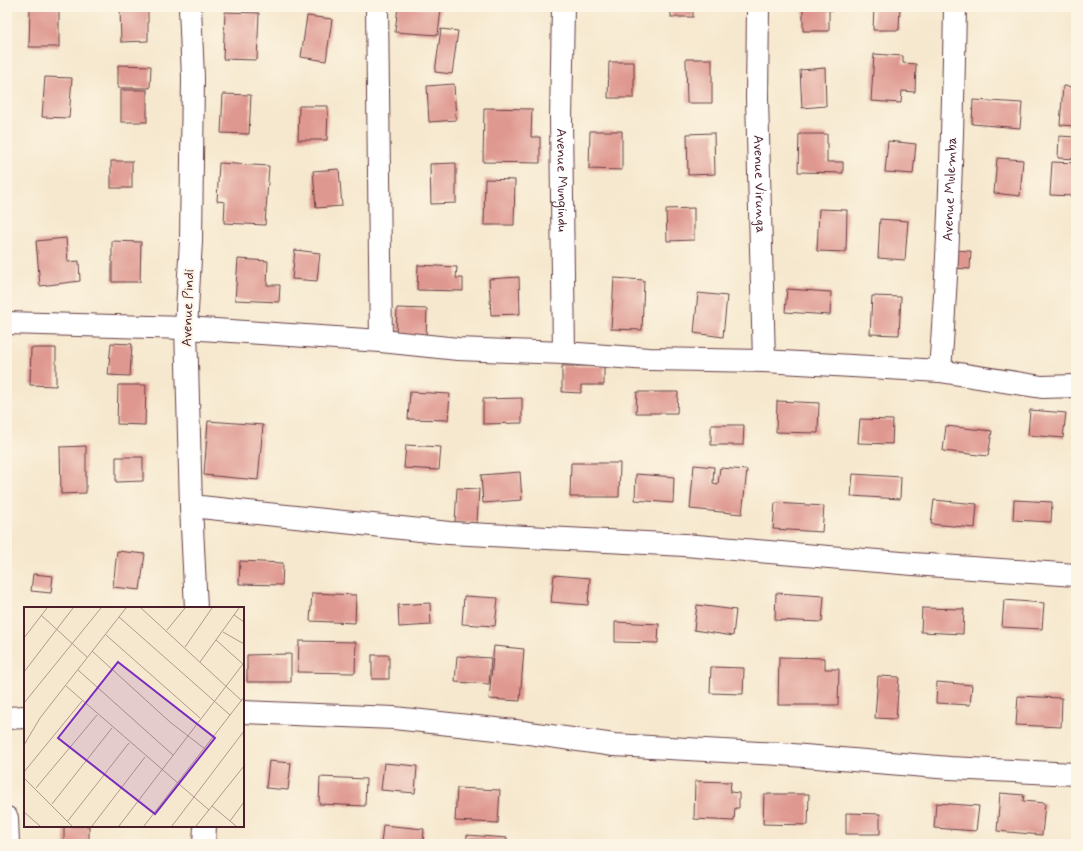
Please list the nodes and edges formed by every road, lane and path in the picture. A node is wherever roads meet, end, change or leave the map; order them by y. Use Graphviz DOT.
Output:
graph roads {
  1 [pos="190,7"];
  2 [pos="377,7"];
  3 [pos="563,7"];
  4 [pos="758,7"];
  5 [pos="955,7"];
  6 [pos="7,323"];
  7 [pos="186,328"];
  8 [pos="380,341"];
  9 [pos="564,353"];
  10 [pos="764,361"];
  11 [pos="940,370"];
  12 [pos="1076,386"];
  13 [pos="191,506"];
  14 [pos="1076,576"];
  15 [pos="196,607"];
  16 [pos="244,712"];
  17 [pos="24,717"];
  18 [pos="7,718"];
  19 [pos="1076,774"];
  20 [pos="7,818"];
  21 [pos="205,827"];
  22 [pos="8,844"];
  23 [pos="204,844"];
  1 -- 7 [label="street, Avenue Pindi"];
  2 -- 8 [label="street"];
  3 -- 9 [label="street, Avenue Mungindu"];
  4 -- 10 [label="street, Avenue Virunga"];
  5 -- 11 [label="street, Avenue Mulemba"];
  6 -- 7 [label="street"];
  7 -- 8 [label="street"];
  7 -- 13 [label="street, Avenue Pindi"];
  8 -- 9 [label="street"];
  9 -- 10 [label="street"];
  10 -- 11 [label="street"];
  11 -- 12 [label="street"];
  13 -- 14 [label="street"];
  13 -- 15 [label="street, Avenue Pindi"];
  16 -- 19 [label="street"];
  17 -- 18 [label="street"];
  20 -- 22 [label="street"];
  21 -- 23 [label="street"];
}
